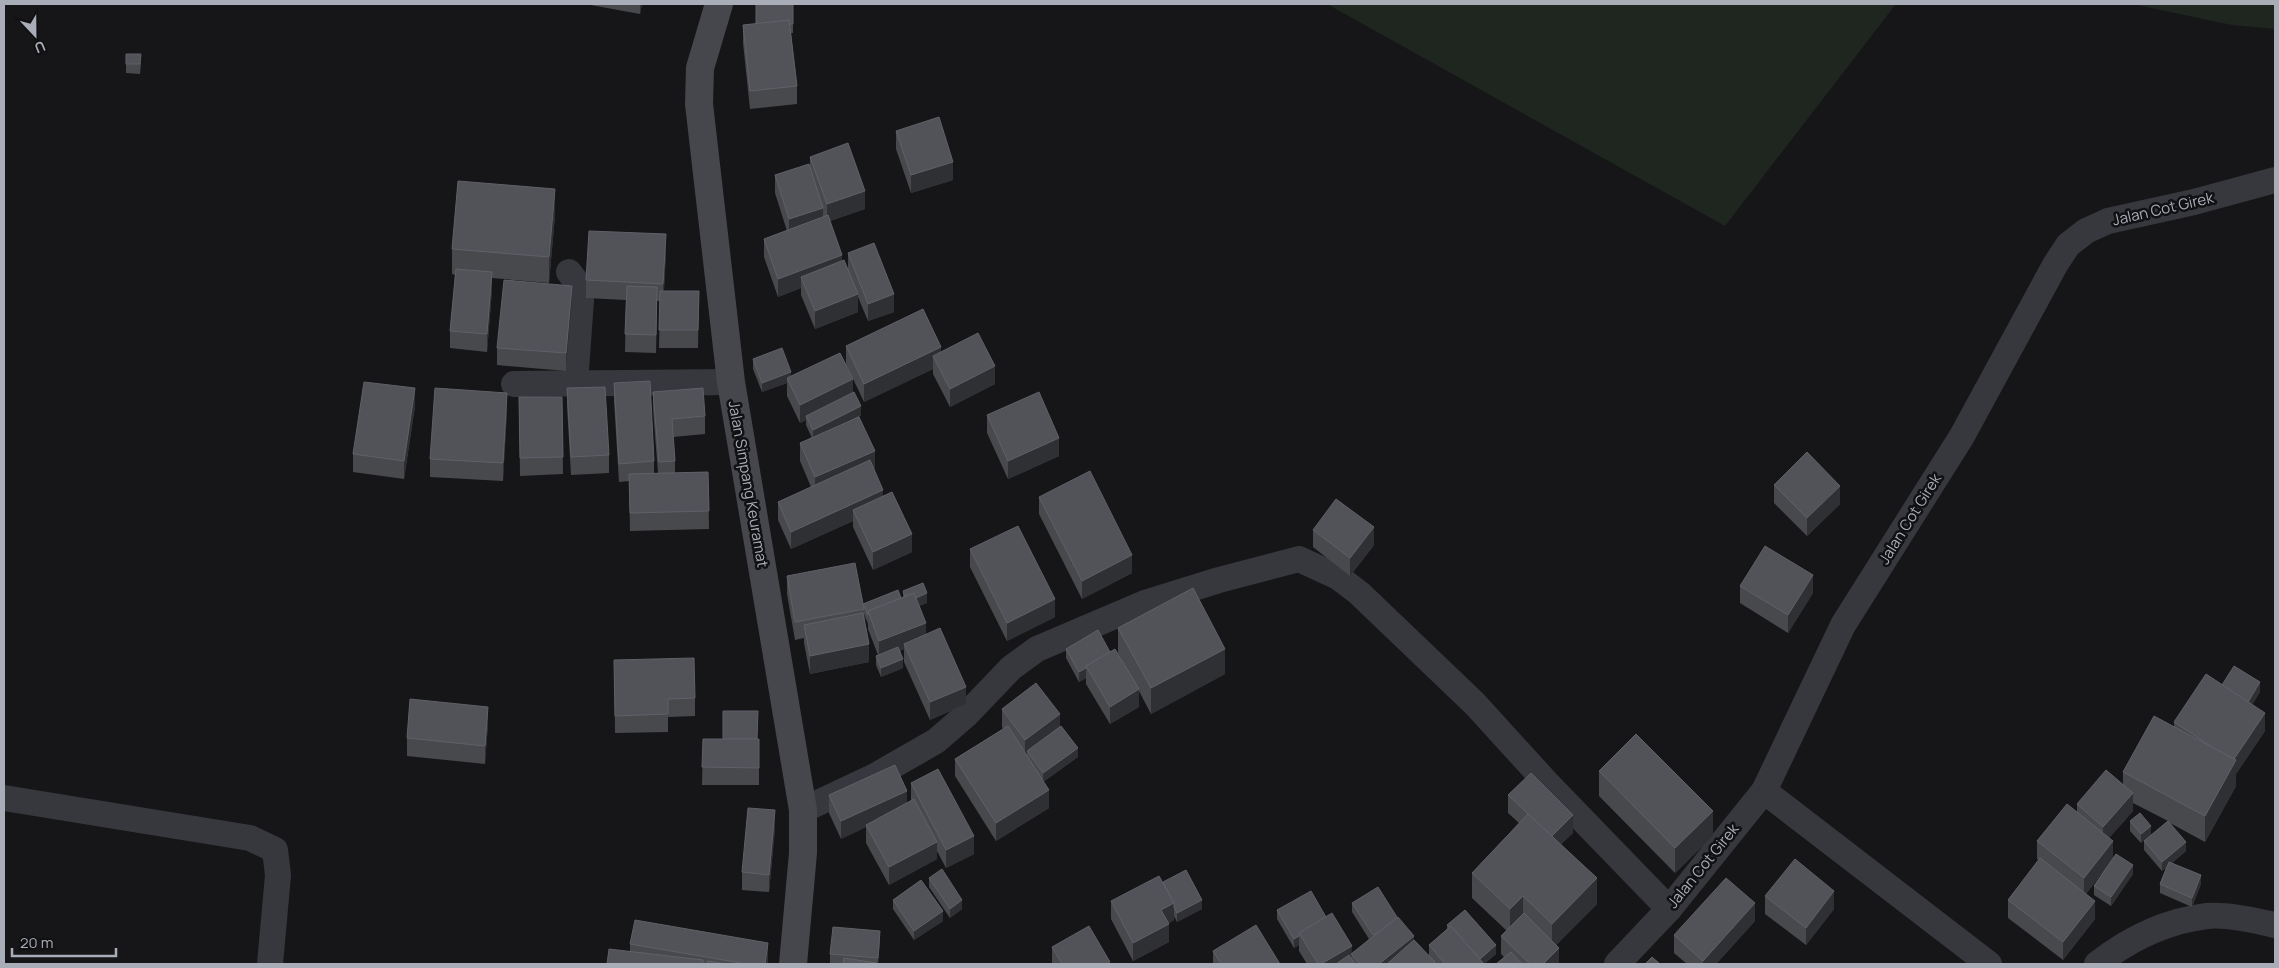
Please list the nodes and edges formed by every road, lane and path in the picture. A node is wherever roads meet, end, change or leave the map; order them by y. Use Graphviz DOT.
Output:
graph roads {
  1 [pos="718,4"];
  2 [pos="2275,180"];
  3 [pos="568,272"];
  4 [pos="731,382"];
  5 [pos="514,384"];
  6 [pos="575,384"];
  7 [pos="1764,791"];
  8 [pos="4,798"];
  9 [pos="804,810"];
  10 [pos="1669,909"];
  11 [pos="2275,925"];
  12 [pos="270,964"];
  13 [pos="793,964"];
  14 [pos="1617,964"];
  15 [pos="1990,964"];
  16 [pos="2097,964"];
  1 -- 4 [label="main road, Jalan Simpang Keuramat"];
  2 -- 7 [label="street, Jalan Cot Girek"];
  3 -- 6 [label="street"];
  4 -- 6 [label="street"];
  4 -- 9 [label="main road, Jalan Simpang Keuramat"];
  5 -- 6 [label="street"];
  7 -- 10 [label="street, Jalan Cot Girek"];
  7 -- 15 [label="street"];
  8 -- 12 [label="street"];
  9 -- 10 [label="street"];
  9 -- 13 [label="main road, Jalan Simpang Keuramat"];
  10 -- 14 [label="street, Jalan Cot Girek"];
  11 -- 16 [label="street"];
}
